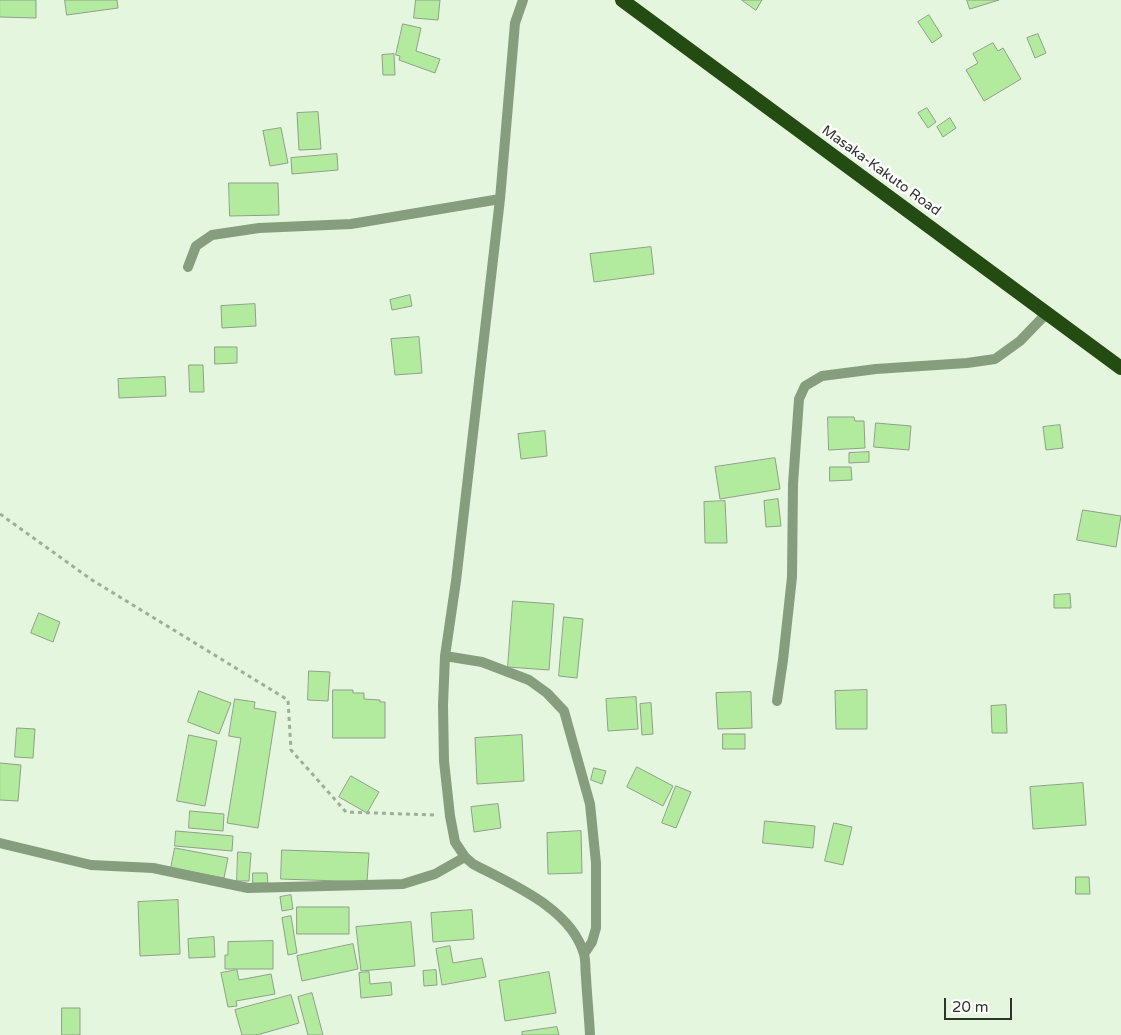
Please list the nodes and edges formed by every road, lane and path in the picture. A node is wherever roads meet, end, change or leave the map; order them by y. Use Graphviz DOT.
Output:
graph roads {
  1 [pos="523,0"];
  2 [pos="622,0"];
  3 [pos="500,200"];
  4 [pos="188,268"];
  5 [pos="1047,314"];
  6 [pos="1121,368"];
  7 [pos="0,514"];
  8 [pos="445,656"];
  9 [pos="777,701"];
  10 [pos="450,816"];
  11 [pos="0,843"];
  12 [pos="465,857"];
  13 [pos="584,954"];
  14 [pos="590,1035"];
  1 -- 3 [label="street"];
  2 -- 5 [label="highway, Masaka-Kakuto Road"];
  3 -- 4 [label="street"];
  3 -- 8 [label="street"];
  5 -- 6 [label="highway, Masaka-Kakuto Road"];
  5 -- 9 [label="street"];
  7 -- 10 [label="path"];
  8 -- 10 [label="street"];
  8 -- 13 [label="street"];
  10 -- 12 [label="street"];
  11 -- 12 [label="street"];
  12 -- 13 [label="street"];
  13 -- 14 [label="street"];
}
